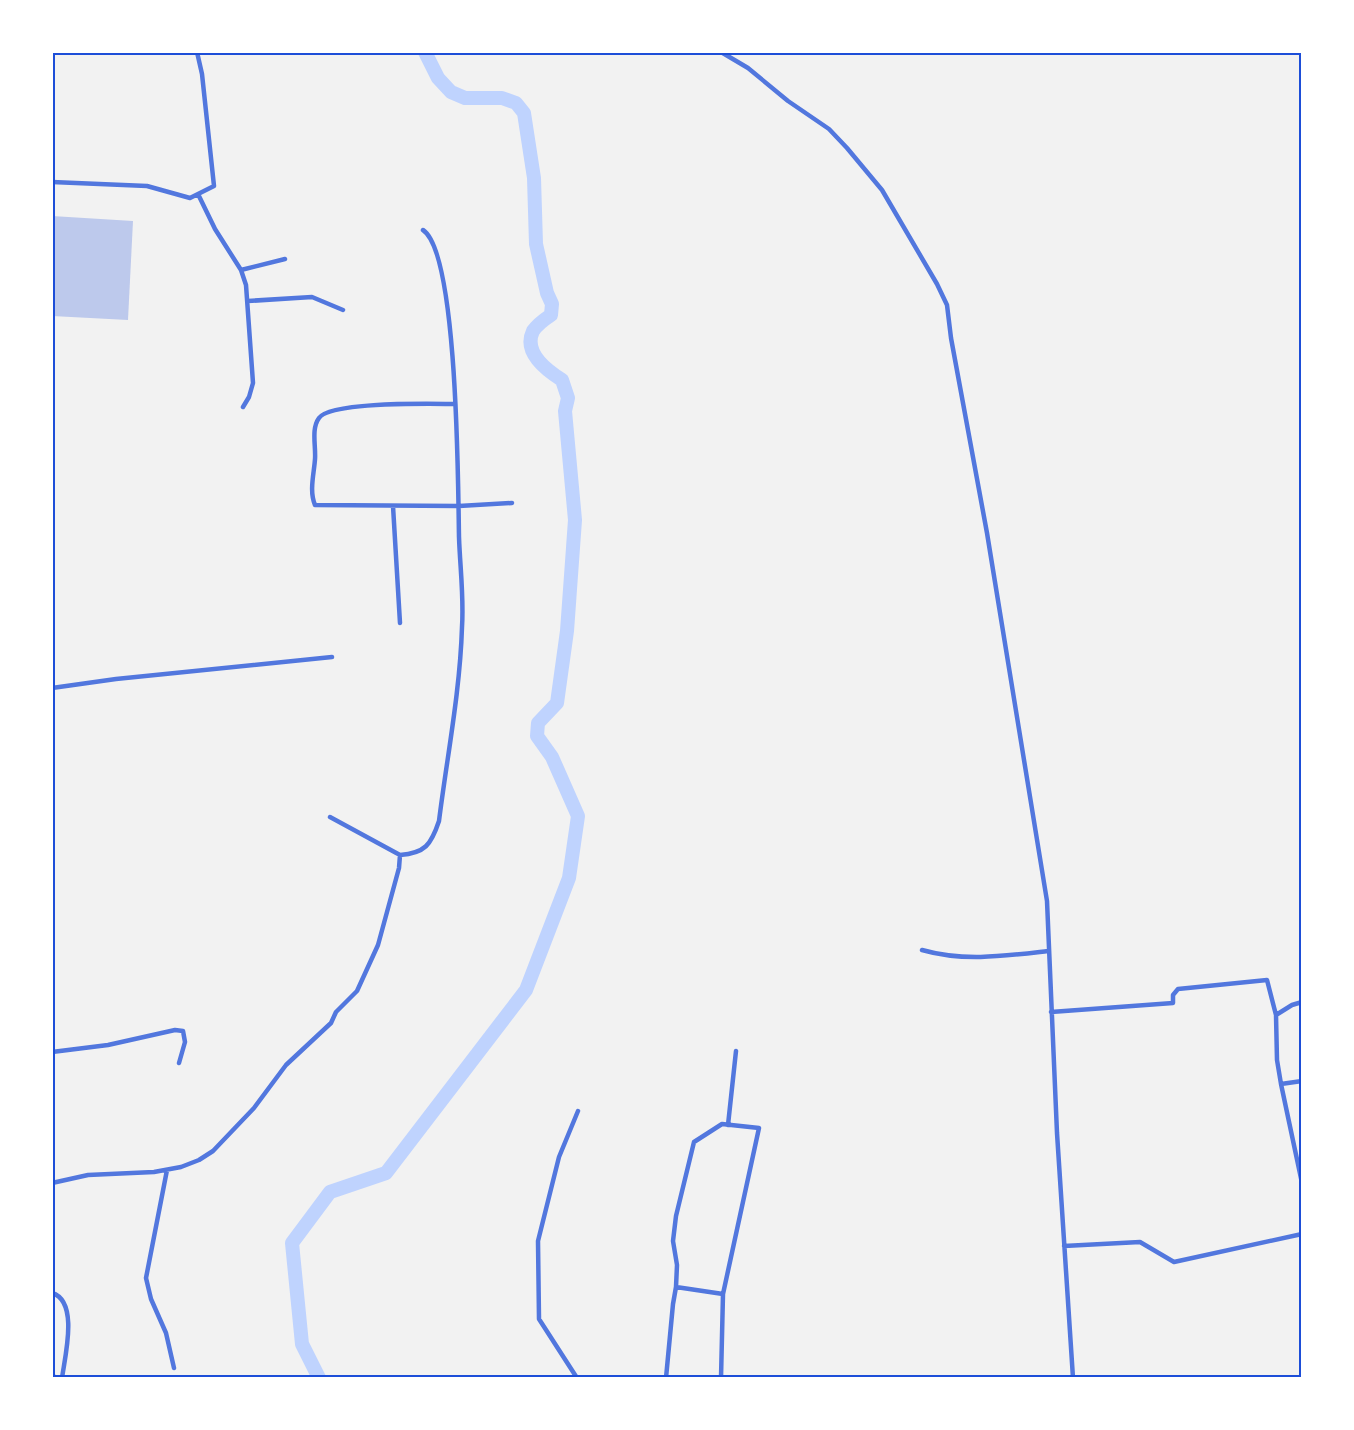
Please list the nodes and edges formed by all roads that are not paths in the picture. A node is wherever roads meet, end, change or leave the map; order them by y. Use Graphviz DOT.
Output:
graph roads {
  1 [pos="197,52"];
  2 [pos="721,52"];
  3 [pos="52,182"];
  4 [pos="198,194"];
  5 [pos="423,230"];
  6 [pos="285,259"];
  7 [pos="241,270"];
  8 [pos="248,301"];
  9 [pos="343,310"];
  10 [pos="455,404"];
  11 [pos="243,407"];
  12 [pos="512,503"];
  13 [pos="393,506"];
  14 [pos="459,506"];
  15 [pos="400,622"];
  16 [pos="332,657"];
  17 [pos="52,688"];
  18 [pos="330,817"];
  19 [pos="400,855"];
  20 [pos="922,950"];
  21 [pos="1048,951"];
  22 [pos="1302,1002"];
  23 [pos="1051,1012"];
  24 [pos="1276,1015"];
  25 [pos="736,1051"];
  26 [pos="52,1052"];
  27 [pos="179,1064"];
  28 [pos="1302,1081"];
  29 [pos="1281,1084"];
  30 [pos="578,1111"];
  31 [pos="728,1125"];
  32 [pos="166,1170"];
  33 [pos="1301,1176"];
  34 [pos="52,1183"];
  35 [pos="1302,1184"];
  36 [pos="1302,1234"];
  37 [pos="1064,1246"];
  38 [pos="676,1287"];
  39 [pos="52,1293"];
  40 [pos="723,1294"];
  41 [pos="174,1368"];
  42 [pos="52,1372"];
  43 [pos="54,1377"];
  44 [pos="62,1377"];
  45 [pos="576,1377"];
  46 [pos="666,1377"];
  47 [pos="721,1377"];
  48 [pos="1073,1377"];
  1 -- 4 [label="street"];
  2 -- 21 [label="street"];
  3 -- 4 [label="street"];
  4 -- 7 [label="street"];
  5 -- 10 [label="street"];
  6 -- 7 [label="street"];
  7 -- 8 [label="street"];
  8 -- 9 [label="street"];
  8 -- 11 [label="street"];
  10 -- 13 [label="street"];
  10 -- 14 [label="street"];
  12 -- 14 [label="street"];
  13 -- 14 [label="street"];
  13 -- 15 [label="street"];
  14 -- 19 [label="street"];
  16 -- 17 [label="street"];
  18 -- 19 [label="street"];
  19 -- 32 [label="street"];
  20 -- 21 [label="street"];
  21 -- 23 [label="street"];
  22 -- 24 [label="street"];
  23 -- 24 [label="street"];
  23 -- 37 [label="street"];
  24 -- 29 [label="street"];
  25 -- 31 [label="street"];
  26 -- 27 [label="street"];
  28 -- 29 [label="street"];
  29 -- 33 [label="street"];
  30 -- 45 [label="street"];
  31 -- 38 [label="street"];
  31 -- 40 [label="street"];
  32 -- 34 [label="street"];
  32 -- 41 [label="street"];
  33 -- 35 [label="street"];
  36 -- 37 [label="street"];
  37 -- 48 [label="street"];
  38 -- 40 [label="street"];
  38 -- 46 [label="street"];
  39 -- 44 [label="street"];
  40 -- 47 [label="street"];
  42 -- 43 [label="street"];
}
